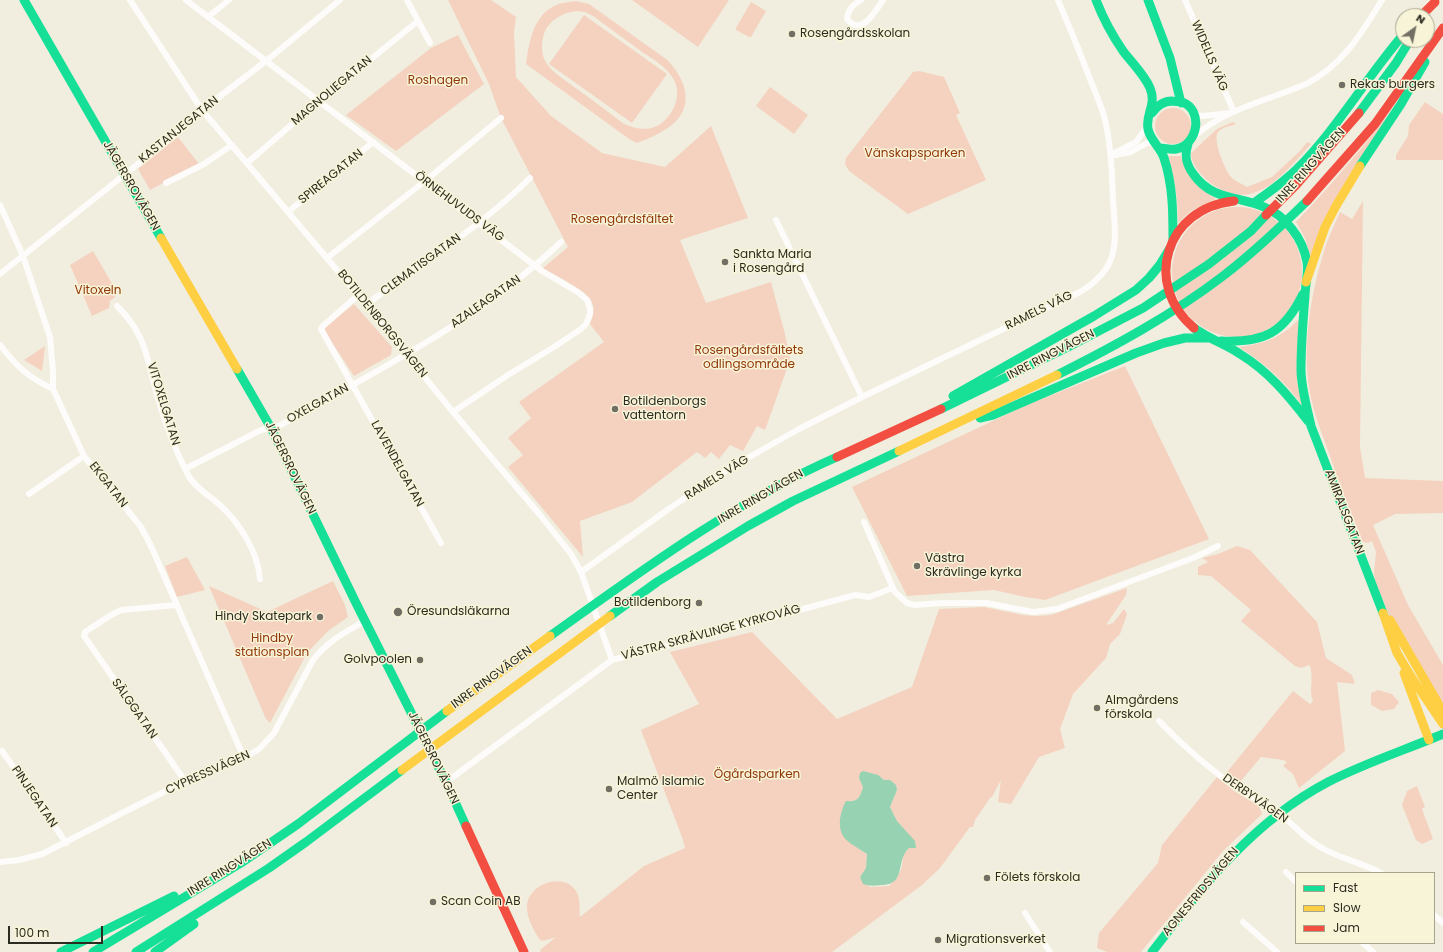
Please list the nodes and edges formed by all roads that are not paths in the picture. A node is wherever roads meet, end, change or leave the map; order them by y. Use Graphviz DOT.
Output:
graph roads {
  1 [pos="24,0"];
  2 [pos="130,0"];
  3 [pos="186,0"];
  4 [pos="229,0"];
  5 [pos="340,0"];
  6 [pos="407,0"];
  7 [pos="861,0"];
  8 [pos="883,0"];
  9 [pos="1058,0"];
  10 [pos="1096,0"];
  11 [pos="1148,0"];
  12 [pos="1185,0"];
  13 [pos="1382,0"];
  14 [pos="208,17"];
  15 [pos="418,21"];
  16 [pos="1441,32"];
  17 [pos="430,43"];
  18 [pos="1395,44"];
  19 [pos="1405,48"];
  20 [pos="266,61"];
  21 [pos="1402,94"];
  22 [pos="318,102"];
  23 [pos="1181,103"];
  24 [pos="202,110"];
  25 [pos="1234,112"];
  26 [pos="1194,115"];
  27 [pos="501,118"];
  28 [pos="1149,120"];
  29 [pos="1190,141"];
  30 [pos="373,142"];
  31 [pos="1158,145"];
  32 [pos="232,146"];
  33 [pos="1111,155"];
  34 [pos="247,163"];
  35 [pos="124,174"];
  36 [pos="530,178"];
  37 [pos="425,181"];
  38 [pos="166,183"];
  39 [pos="1242,201"];
  40 [pos="1254,203"];
  41 [pos="0,205"];
  42 [pos="288,212"];
  43 [pos="776,220"];
  44 [pos="480,223"];
  45 [pos="561,242"];
  46 [pos="1171,244"];
  47 [pos="23,256"];
  48 [pos="328,258"];
  49 [pos="536,266"];
  50 [pos="0,274"];
  51 [pos="1306,286"];
  52 [pos="358,295"];
  53 [pos="366,305"];
  54 [pos="117,306"];
  55 [pos="1214,339"];
  56 [pos="0,345"];
  57 [pos="406,354"];
  58 [pos="354,385"];
  59 [pos="53,389"];
  60 [pos="862,397"];
  61 [pos="453,412"];
  62 [pos="922,419"];
  63 [pos="952,426"];
  64 [pos="1311,426"];
  65 [pos="271,428"];
  66 [pos="84,456"];
  67 [pos="185,469"];
  68 [pos="29,494"];
  69 [pos="864,522"];
  70 [pos="441,543"];
  71 [pos="1218,546"];
  72 [pos="581,572"];
  73 [pos="260,579"];
  74 [pos="893,588"];
  75 [pos="1377,597"];
  76 [pos="176,605"];
  77 [pos="366,621"];
  78 [pos="1397,653"];
  79 [pos="612,660"];
  80 [pos="1443,712"];
  81 [pos="1159,721"];
  82 [pos="1443,724"];
  83 [pos="1443,734"];
  84 [pos="1429,740"];
  85 [pos="2,751"];
  86 [pos="244,758"];
  87 [pos="185,781"];
  88 [pos="446,782"];
  89 [pos="1280,814"];
  90 [pos="66,843"];
  91 [pos="0,862"];
  92 [pos="241,863"];
  93 [pos="269,868"];
  94 [pos="1286,872"];
  95 [pos="1379,872"];
  96 [pos="1295,881"];
  97 [pos="1025,913"];
  98 [pos="1435,916"];
  99 [pos="1243,922"];
  100 [pos="1443,923"];
  101 [pos="1364,944"];
  102 [pos="61,952"];
  103 [pos="93,952"];
  104 [pos="136,952"];
  105 [pos="155,952"];
  106 [pos="524,952"];
  107 [pos="1050,952"];
  108 [pos="1152,952"];
  109 [pos="1277,952"];
  110 [pos="1373,952"];
  1 -- 35 [label="main road, JÄGERSROVÄGEN"];
  2 -- 24 [label="street, BOTILDENBORGSVÄGEN"];
  3 -- 14 [label="street, ÖRNEHUVUDS VÄG"];
  4 -- 14 [label="street"];
  5 -- 20 [label="street, KASTANJEGATAN"];
  6 -- 15 [label="street"];
  7 -- 8 [label="street"];
  9 -- 33 [label="street, RAMELS VÄG"];
  10 -- 28 [label="main road"];
  11 -- 23 [label="main road"];
  12 -- 25 [label="street, WIDELLS VÄG"];
  13 -- 25 [label="street"];
  14 -- 20 [label="street, ÖRNEHUVUDS VÄG"];
  15 -- 17 [label="street"];
  15 -- 22 [label="street, MAGNOLIEGATAN"];
  16 -- 21 [label="main road, INRE RINGVÄGEN"];
  18 -- 40 [label="main road"];
  19 -- 62 [label="main road, INRE RINGVÄGEN"];
  20 -- 22 [label="street, ÖRNEHUVUDS VÄG"];
  20 -- 24 [label="street, KASTANJEGATAN"];
  21 -- 51 [label="main road"];
  21 -- 63 [label="main road, INRE RINGVÄGEN"];
  22 -- 30 [label="street, ÖRNEHUVUDS VÄG"];
  22 -- 34 [label="street, MAGNOLIEGATAN"];
  23 -- 26 [label="main road"];
  23 -- 28 [label="main road"];
  24 -- 32 [label="street, BOTILDENBORGSVÄGEN"];
  24 -- 35 [label="street, KASTANJEGATAN"];
  25 -- 26 [label="street"];
  25 -- 29 [label="street"];
  26 -- 29 [label="main road, AMIRALSGATAN"];
  27 -- 37 [label="street"];
  28 -- 31 [label="main road, AMIRALSGATAN"];
  28 -- 33 [label="street"];
  29 -- 31 [label="main road"];
  29 -- 39 [label="main road, AMIRALSGATAN"];
  30 -- 37 [label="street, ÖRNEHUVUDS VÄG"];
  30 -- 42 [label="street, SPIREAGATAN"];
  31 -- 33 [label="street"];
  31 -- 46 [label="main road, AMIRALSGATAN"];
  32 -- 34 [label="street, BOTILDENBORGSVÄGEN"];
  32 -- 38 [label="street"];
  33 -- 60 [label="street, RAMELS VÄG"];
  34 -- 42 [label="street, BOTILDENBORGSVÄGEN"];
  35 -- 47 [label="street, KASTANJEGATAN"];
  35 -- 65 [label="main road, JÄGERSROVÄGEN"];
  36 -- 44 [label="street, CLEMATISGATAN"];
  37 -- 44 [label="street, ÖRNEHUVUDS VÄG"];
  37 -- 48 [label="street"];
  39 -- 40 [label="main road, AMIRALSGATAN"];
  39 -- 46 [label="main road, AMIRALSGATAN"];
  40 -- 51 [label="main road, AMIRALSGATAN"];
  41 -- 47 [label="street, EKGATAN"];
  42 -- 48 [label="street, BOTILDENBORGSVÄGEN"];
  43 -- 60 [label="street"];
  44 -- 49 [label="street, ÖRNEHUVUDS VÄG"];
  44 -- 53 [label="street, CLEMATISGATAN"];
  45 -- 49 [label="street, AZALEAGATAN"];
  46 -- 55 [label="main road, AMIRALSGATAN"];
  46 -- 62 [label="main road"];
  47 -- 50 [label="street, KASTANJEGATAN"];
  47 -- 59 [label="street, EKGATAN"];
  48 -- 52 [label="street, BOTILDENBORGSVÄGEN"];
  49 -- 57 [label="street, AZALEAGATAN"];
  49 -- 61 [label="street, ÖRNEHUVUDS VÄG"];
  51 -- 55 [label="main road, AMIRALSGATAN"];
  51 -- 64 [label="main road, AMIRALSGATAN"];
  52 -- 53 [label="street, BOTILDENBORGSVÄGEN"];
  52 -- 58 [label="street, LAVENDELGATAN"];
  53 -- 57 [label="street, BOTILDENBORGSVÄGEN"];
  54 -- 67 [label="street, VITOXELGATAN"];
  55 -- 63 [label="main road"];
  55 -- 64 [label="main road, AMIRALSGATAN"];
  56 -- 59 [label="street"];
  57 -- 58 [label="street, OXELGATAN"];
  57 -- 61 [label="street, BOTILDENBORGSVÄGEN"];
  58 -- 65 [label="street, OXELGATAN"];
  58 -- 70 [label="street, LAVENDELGATAN"];
  59 -- 66 [label="street, EKGATAN"];
  60 -- 72 [label="street, RAMELS VÄG"];
  61 -- 72 [label="street, BOTILDENBORGSVÄGEN"];
  62 -- 92 [label="main road, INRE RINGVÄGEN"];
  63 -- 93 [label="main road, INRE RINGVÄGEN"];
  64 -- 75 [label="main road, AMIRALSGATAN"];
  65 -- 67 [label="street, OXELGATAN"];
  65 -- 77 [label="main road, JÄGERSROVÄGEN"];
  66 -- 68 [label="street"];
  66 -- 76 [label="street, EKGATAN"];
  67 -- 73 [label="street, VITOXELGATAN"];
  69 -- 74 [label="street"];
  71 -- 74 [label="street"];
  72 -- 79 [label="street, BOTILDENBORGSVÄGEN"];
  74 -- 79 [label="street, VÄSTRA SKRÄVLINGE KYRKOVÄG"];
  75 -- 78 [label="main road, AMIRALSGATAN"];
  75 -- 80 [label="main road, AMIRALSGATAN"];
  76 -- 86 [label="street, EKGATAN"];
  76 -- 87 [label="street, SÄLGGATAN"];
  77 -- 86 [label="street, CYPRESSVÄGEN"];
  77 -- 88 [label="main road, JÄGERSROVÄGEN"];
  78 -- 82 [label="main road, AMIRALSGATAN"];
  78 -- 84 [label="main road"];
  79 -- 88 [label="street, VÄSTRA SKRÄVLINGE KYRKOVÄG"];
  81 -- 89 [label="street, DERBYVÄGEN"];
  83 -- 84 [label="main road, AGNESFRIDSVÄGEN"];
  84 -- 89 [label="main road, AGNESFRIDSVÄGEN"];
  85 -- 90 [label="street, PINJEGATAN"];
  86 -- 87 [label="street, CYPRESSVÄGEN"];
  87 -- 90 [label="street, CYPRESSVÄGEN"];
  88 -- 106 [label="main road, JÄGERSROVÄGEN"];
  89 -- 95 [label="street, DERBYVÄGEN"];
  89 -- 108 [label="main road, AGNESFRIDSVÄGEN"];
  90 -- 91 [label="street, CYPRESSVÄGEN"];
  92 -- 102 [label="main road"];
  92 -- 103 [label="main road, INRE RINGVÄGEN"];
  93 -- 104 [label="main road, INRE RINGVÄGEN"];
  93 -- 105 [label="main road"];
  94 -- 96 [label="street"];
  97 -- 107 [label="street"];
  98 -- 100 [label="street"];
  99 -- 109 [label="street"];
  101 -- 110 [label="street"];
}
